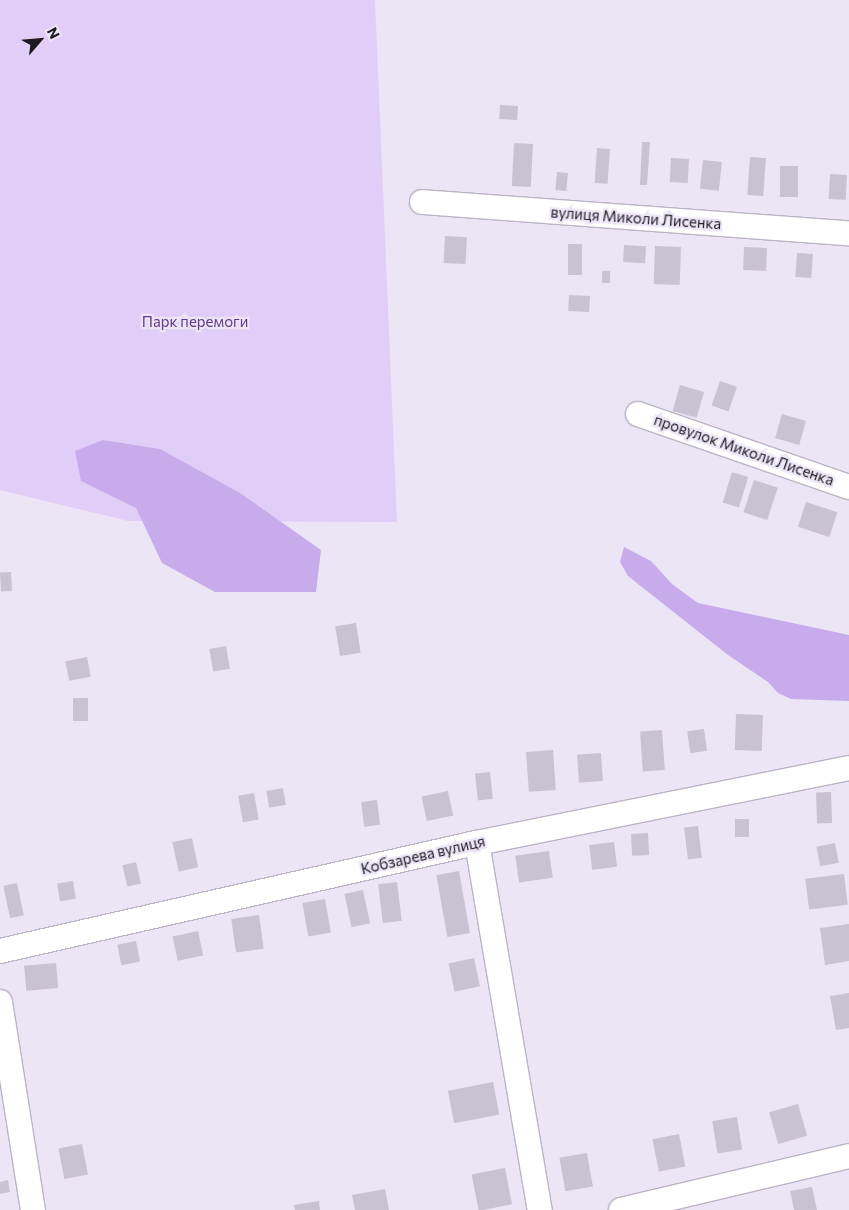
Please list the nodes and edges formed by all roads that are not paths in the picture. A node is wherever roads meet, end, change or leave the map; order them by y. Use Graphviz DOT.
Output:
graph roads {
  1 [pos="422,202"];
  2 [pos="849,233"];
  3 [pos="638,414"];
  4 [pos="849,486"];
  5 [pos="849,768"];
  6 [pos="477,842"];
  7 [pos="0,951"];
  8 [pos="0,1002"];
  9 [pos="849,1156"];
  10 [pos="33,1210"];
  11 [pos="540,1210"];
  12 [pos="621,1210"];
  1 -- 2 [label="street, вулиця Миколи Лисенка"];
  3 -- 4 [label="street, провулок Миколи Лисенка"];
  5 -- 6 [label="street, Кобзарева вулиця"];
  6 -- 7 [label="street, Кобзарева вулиця"];
  6 -- 11 [label="street"];
  8 -- 10 [label="street"];
  9 -- 12 [label="street"];
}
